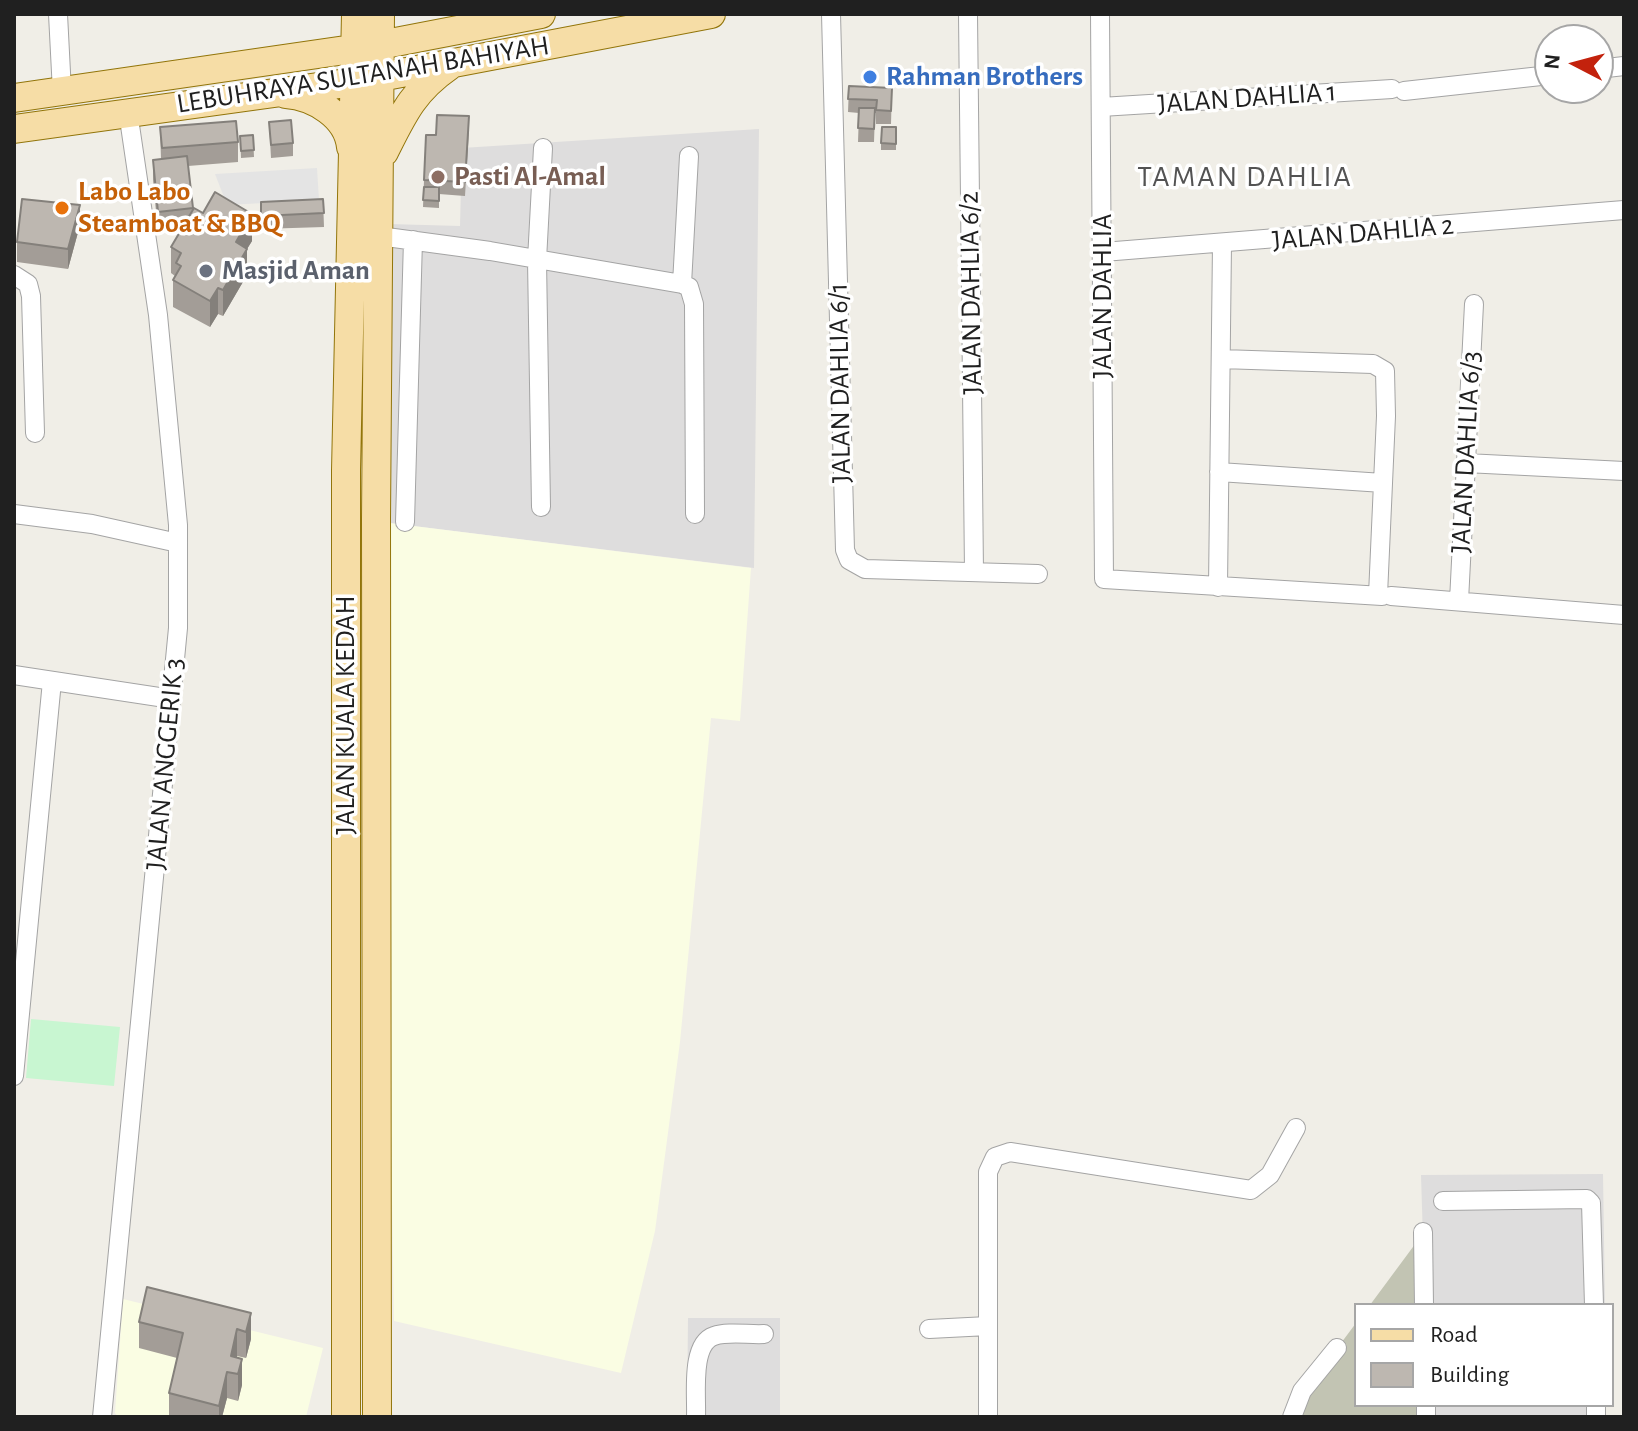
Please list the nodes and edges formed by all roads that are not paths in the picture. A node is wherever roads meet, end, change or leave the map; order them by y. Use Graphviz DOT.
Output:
graph roads {
  1 [pos="58,14"];
  2 [pos="354,14"];
  3 [pos="380,14"];
  4 [pos="415,14"];
  5 [pos="541,14"];
  6 [pos="711,14"];
  7 [pos="831,14"];
  8 [pos="968,14"];
  9 [pos="1100,14"];
  10 [pos="455,30"];
  11 [pos="367,47"];
  12 [pos="289,59"];
  13 [pos="455,62"];
  14 [pos="1534,77"];
  15 [pos="367,79"];
  16 [pos="62,92"];
  17 [pos="267,94"];
  18 [pos="14,98"];
  19 [pos="1101,107"];
  20 [pos="128,112"];
  21 [pos="14,129"];
  22 [pos="543,148"];
  23 [pos="689,156"];
  24 [pos="366,162"];
  25 [pos="1624,210"];
  26 [pos="379,236"];
  27 [pos="413,240"];
  28 [pos="1222,244"];
  29 [pos="1103,252"];
  30 [pos="537,260"];
  31 [pos="14,275"];
  32 [pos="682,284"];
  33 [pos="1474,304"];
  34 [pos="1221,359"];
  35 [pos="35,433"];
  36 [pos="1466,463"];
  37 [pos="346,470"];
  38 [pos="377,470"];
  39 [pos="1624,471"];
  40 [pos="1219,472"];
  41 [pos="1383,483"];
  42 [pos="541,507"];
  43 [pos="14,514"];
  44 [pos="695,514"];
  45 [pos="405,522"];
  46 [pos="178,543"];
  47 [pos="974,572"];
  48 [pos="1038,574"];
  49 [pos="1218,587"];
  50 [pos="1384,596"];
  51 [pos="1459,601"];
  52 [pos="1624,615"];
  53 [pos="14,675"];
  54 [pos="52,681"];
  55 [pos="172,699"];
  56 [pos="14,1076"];
  57 [pos="1296,1128"];
  58 [pos="1443,1201"];
  59 [pos="1423,1232"];
  60 [pos="1424,1303"];
  61 [pos="1594,1303"];
  62 [pos="988,1326"];
  63 [pos="929,1329"];
  64 [pos="764,1334"];
  65 [pos="1337,1348"];
  66 [pos="102,1417"];
  67 [pos="346,1417"];
  68 [pos="377,1417"];
  69 [pos="696,1417"];
  70 [pos="988,1417"];
  71 [pos="1292,1417"];
  1 -- 16 [label="street"];
  2 -- 11 [label="main road, JALAN KUALA KEDAH"];
  2 -- 12 [label="main road"];
  3 -- 11 [label="main road, JALAN KUALA KEDAH"];
  4 -- 10 [label="main road"];
  5 -- 10 [label="main road, LEBUHRAYA SULTANAH BAHIYAH"];
  6 -- 13 [label="main road, LEBUHRAYA SULTANAH BAHIYAH"];
  7 -- 47 [label="street, JALAN DAHLIA 6/1"];
  8 -- 47 [label="street, JALAN DAHLIA 6/2"];
  9 -- 19 [label="street, JALAN DAHLIA"];
  10 -- 11 [label="main road, LEBUHRAYA SULTANAH BAHIYAH"];
  11 -- 12 [label="main road, LEBUHRAYA SULTANAH BAHIYAH"];
  11 -- 15 [label="main road, JALAN KUALA KEDAH"];
  12 -- 16 [label="main road, LEBUHRAYA SULTANAH BAHIYAH"];
  13 -- 15 [label="main road, LEBUHRAYA SULTANAH BAHIYAH"];
  13 -- 24 [label="main road"];
  14 -- 19 [label="street, JALAN DAHLIA 1"];
  15 -- 17 [label="main road, LEBUHRAYA SULTANAH BAHIYAH"];
  15 -- 24 [label="main road, JALAN KUALA KEDAH"];
  16 -- 18 [label="main road, LEBUHRAYA SULTANAH BAHIYAH"];
  17 -- 20 [label="main road, LEBUHRAYA SULTANAH BAHIYAH"];
  17 -- 24 [label="main road"];
  19 -- 29 [label="street, JALAN DAHLIA"];
  20 -- 21 [label="main road, LEBUHRAYA SULTANAH BAHIYAH"];
  20 -- 46 [label="street, JALAN ANGGERIK 3"];
  22 -- 30 [label="street"];
  23 -- 32 [label="street"];
  24 -- 26 [label="main road, JALAN KUALA KEDAH"];
  24 -- 37 [label="main road, JALAN KUALA KEDAH"];
  25 -- 28 [label="street, JALAN DAHLIA 2"];
  26 -- 27 [label="street"];
  26 -- 38 [label="main road, JALAN KUALA KEDAH"];
  27 -- 30 [label="street"];
  27 -- 45 [label="street"];
  28 -- 29 [label="street, JALAN DAHLIA 2"];
  28 -- 34 [label="street"];
  29 -- 49 [label="street, JALAN DAHLIA"];
  30 -- 32 [label="street"];
  30 -- 42 [label="street"];
  31 -- 35 [label="street"];
  32 -- 44 [label="street"];
  33 -- 36 [label="street, JALAN DAHLIA 6/3"];
  34 -- 40 [label="street"];
  34 -- 41 [label="street"];
  36 -- 39 [label="street"];
  36 -- 51 [label="street, JALAN DAHLIA 6/3"];
  37 -- 38 [label="main road"];
  37 -- 67 [label="main road, JALAN KUALA KEDAH"];
  38 -- 68 [label="main road, JALAN KUALA KEDAH"];
  40 -- 41 [label="street"];
  40 -- 49 [label="street"];
  41 -- 50 [label="street"];
  43 -- 46 [label="street"];
  46 -- 55 [label="street, JALAN ANGGERIK 3"];
  47 -- 48 [label="street, JALAN DAHLIA 6/1"];
  49 -- 50 [label="street"];
  50 -- 51 [label="street"];
  51 -- 52 [label="street"];
  53 -- 54 [label="street"];
  54 -- 55 [label="street"];
  54 -- 56 [label="street"];
  55 -- 66 [label="street, JALAN ANGGERIK 3"];
  57 -- 62 [label="street"];
  58 -- 61 [label="street"];
  59 -- 60 [label="street"];
  62 -- 63 [label="street"];
  62 -- 70 [label="street"];
  64 -- 69 [label="street"];
  65 -- 71 [label="street"];
}
